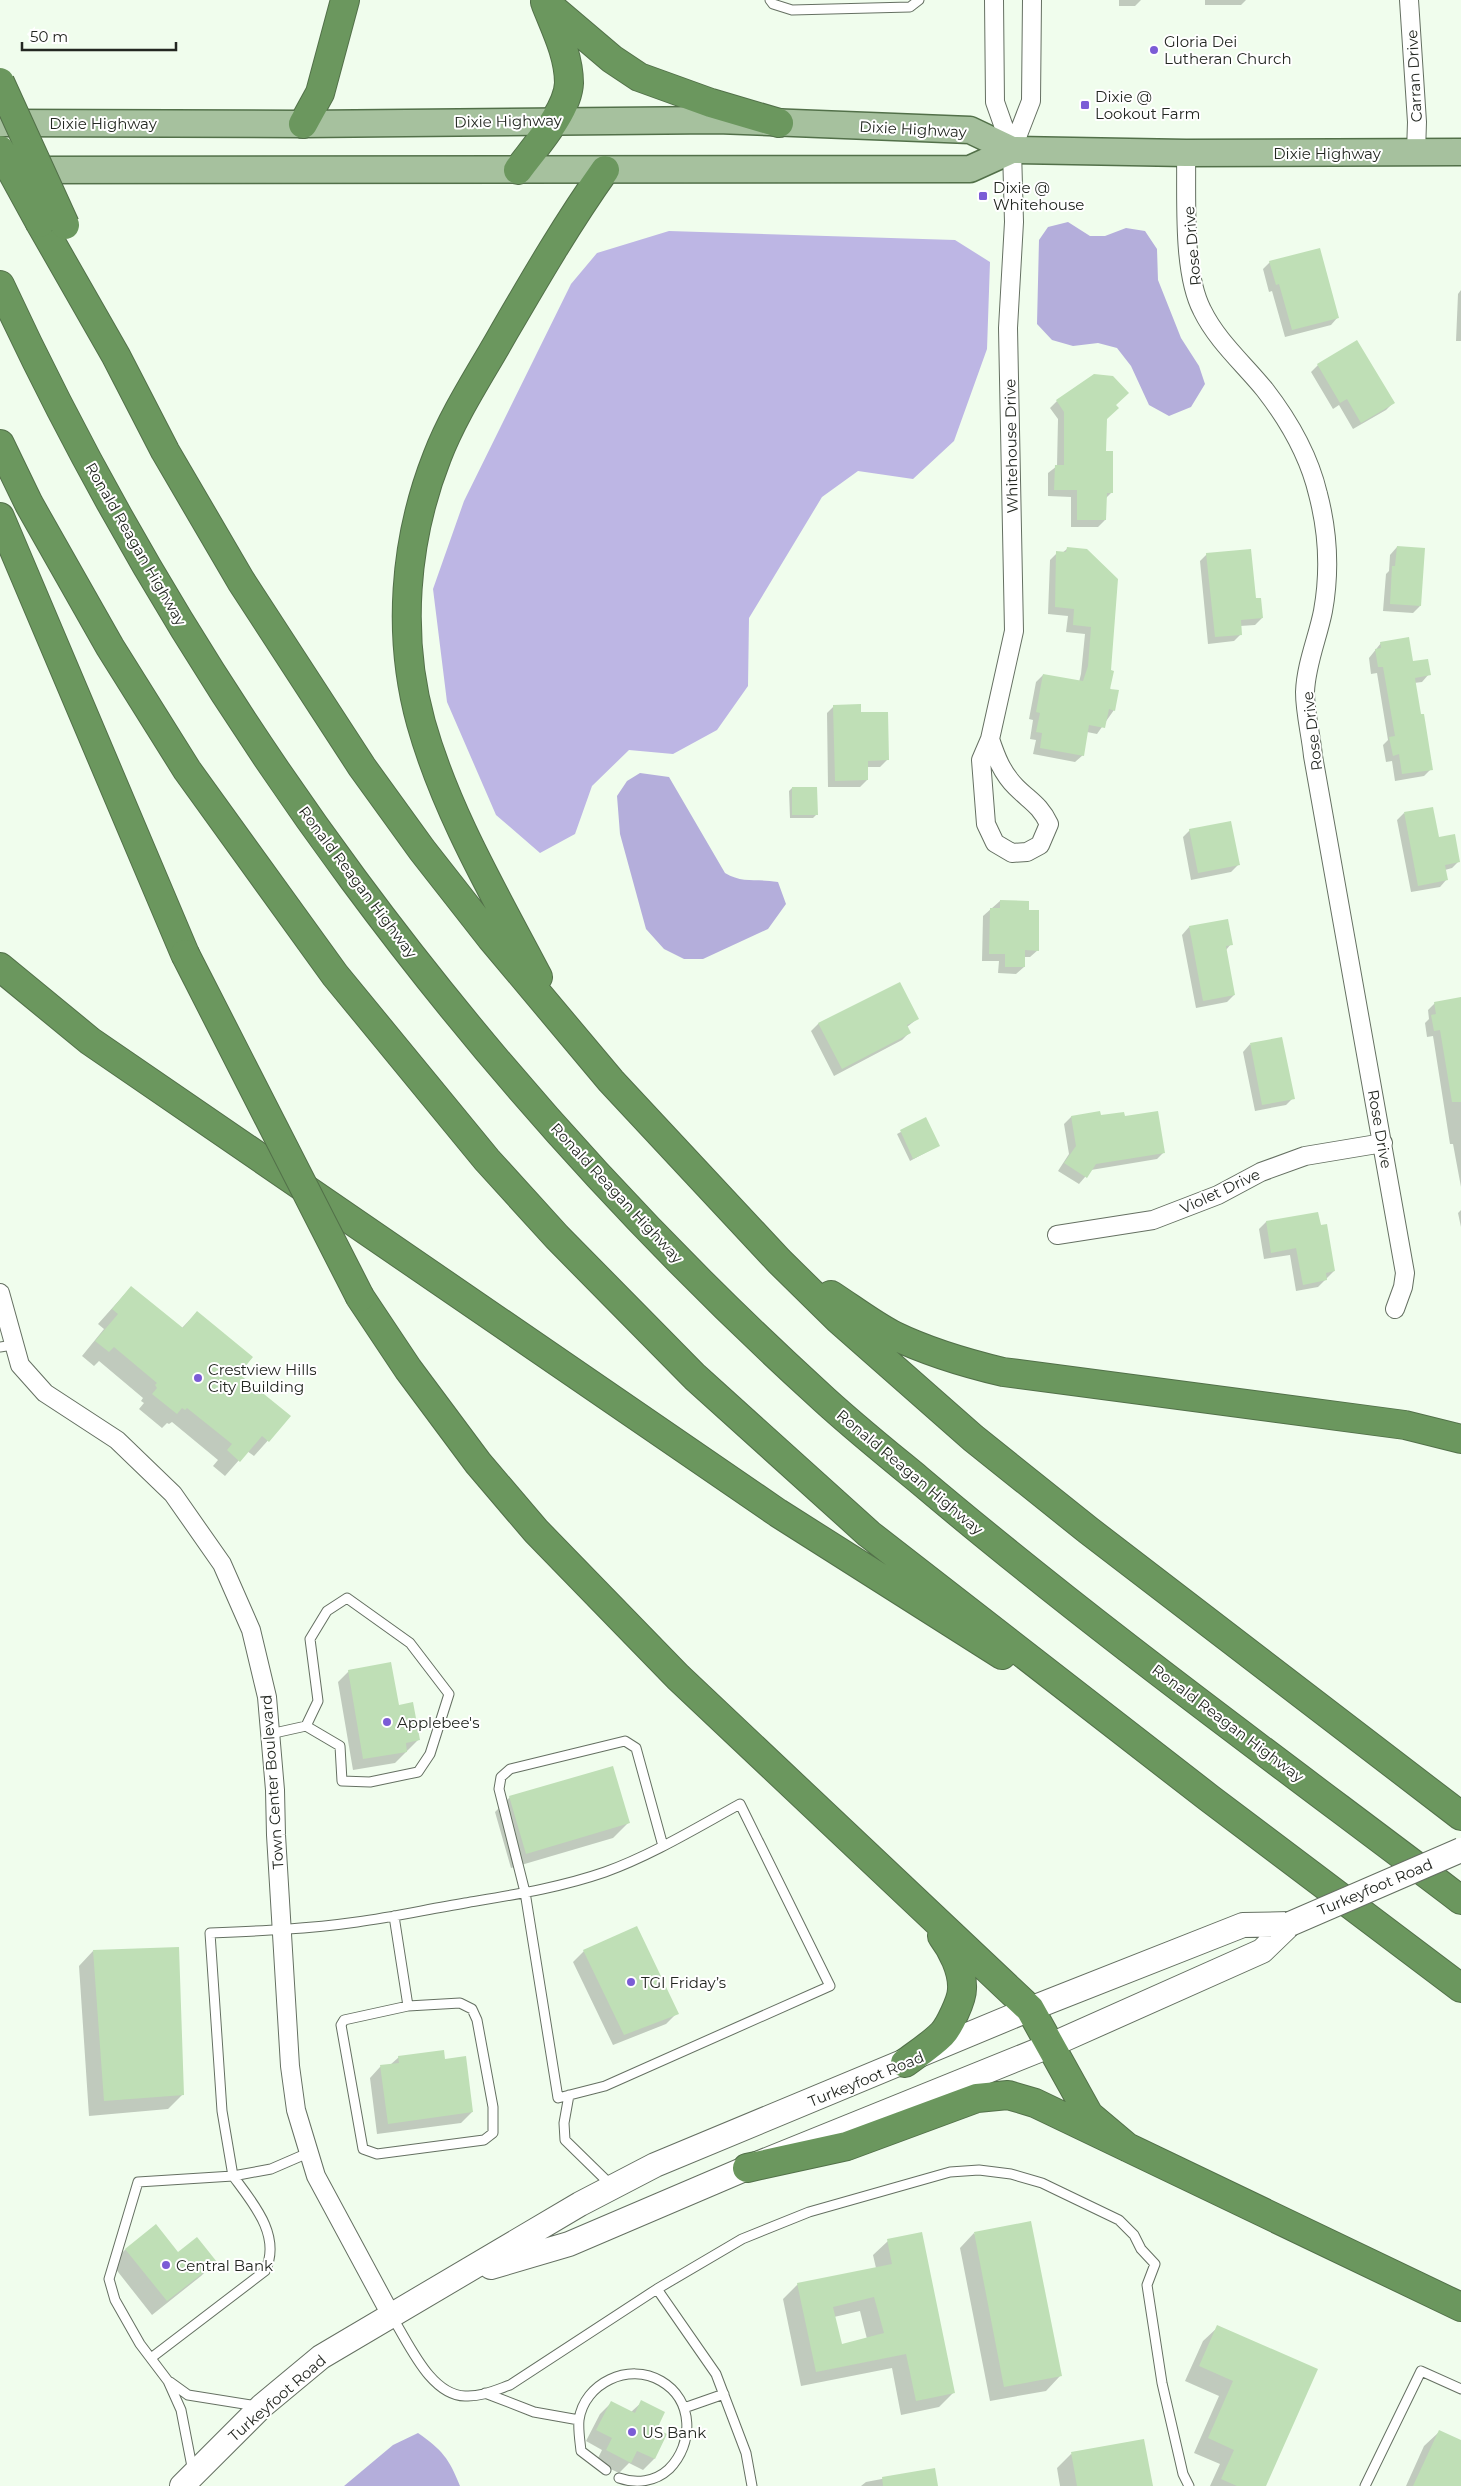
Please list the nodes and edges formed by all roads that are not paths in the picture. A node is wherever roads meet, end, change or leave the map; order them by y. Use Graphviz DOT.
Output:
graph roads {
  1 [pos="345,0"];
  2 [pos="770,0"];
  3 [pos="919,0"];
  4 [pos="994,0"];
  5 [pos="1032,0"];
  6 [pos="1409,0"];
  7 [pos="545,1"];
  8 [pos="0,82"];
  9 [pos="554,120"];
  10 [pos="0,123"];
  11 [pos="779,123"];
  12 [pos="303,124"];
  13 [pos="0,150"];
  14 [pos="1012,150"];
  15 [pos="1416,152"];
  16 [pos="1461,152"];
  17 [pos="1186,153"];
  18 [pos="0,170"];
  19 [pos="518,170"];
  20 [pos="605,170"];
  21 [pos="52,224"];
  22 [pos="0,285"];
  23 [pos="0,444"];
  24 [pos="0,517"];
  25 [pos="990,739"];
  26 [pos="0,967"];
  27 [pos="562,1022"];
  28 [pos="1382,1143"];
  29 [pos="1057,1235"];
  30 [pos="779,1261"];
  31 [pos="0,1293"];
  32 [pos="1395,1310"];
  33 [pos="6,1346"];
  34 [pos="1461,1439"];
  35 [pos="306,1726"];
  36 [pos="270,1734"];
  37 [pos="1144,1746"];
  38 [pos="1461,1816"];
  39 [pos="663,1846"];
  40 [pos="1461,1850"];
  41 [pos="525,1892"];
  42 [pos="1461,1900"];
  43 [pos="920,1907"];
  44 [pos="394,1916"];
  45 [pos="1290,1924"];
  46 [pos="282,1930"];
  47 [pos="1461,1988"];
  48 [pos="408,2006"];
  49 [pos="1030,2009"];
  50 [pos="1050,2046"];
  51 [pos="905,2063"];
  52 [pos="569,2095"];
  53 [pos="1127,2147"];
  54 [pos="308,2153"];
  55 [pos="747,2168"];
  56 [pos="233,2176"];
  57 [pos="613,2187"];
  58 [pos="458,2276"];
  59 [pos="656,2289"];
  60 [pos="1461,2307"];
  61 [pos="392,2317"];
  62 [pos="151,2358"];
  63 [pos="168,2381"];
  64 [pos="1461,2389"];
  65 [pos="485,2393"];
  66 [pos="724,2394"];
  67 [pos="262,2406"];
  68 [pos="684,2408"];
  69 [pos="579,2420"];
  70 [pos="606,2470"];
  71 [pos="619,2478"];
  72 [pos="187,2480"];
  73 [pos="752,2486"];
  74 [pos="1189,2486"];
  75 [pos="1364,2486"];
  1 -- 12 [label="highway"];
  2 -- 3 [label="lane"];
  4 -- 14 [label="street"];
  5 -- 14 [label="street"];
  6 -- 15 [label="street, Carran Drive"];
  7 -- 9 [label="highway"];
  7 -- 11 [label="highway"];
  8 -- 21 [label="highway, bridge"];
  9 -- 11 [label="main road, Dixie Highway"];
  9 -- 12 [label="main road, Dixie Highway"];
  9 -- 19 [label="highway"];
  10 -- 12 [label="main road, Dixie Highway"];
  11 -- 14 [label="main road, Dixie Highway"];
  13 -- 21 [label="highway, bridge"];
  14 -- 17 [label="main road, Dixie Highway"];
  14 -- 20 [label="main road, Dixie Highway"];
  14 -- 25 [label="street, Whitehouse Drive"];
  15 -- 16 [label="main road, Dixie Highway"];
  15 -- 17 [label="main road, Dixie Highway"];
  17 -- 28 [label="street, Rose Drive"];
  18 -- 19 [label="main road, Dixie Highway"];
  19 -- 20 [label="main road, Dixie Highway"];
  20 -- 27 [label="highway"];
  21 -- 27 [label="highway"];
  22 -- 42 [label="highway, Ronald Reagan Highway"];
  23 -- 37 [label="highway"];
  24 -- 43 [label="highway, bridge"];
  25 -- 25 [label="street, Whitehouse Drive"];
  26 -- 37 [label="highway"];
  27 -- 30 [label="highway"];
  28 -- 29 [label="street, Violet Drive"];
  28 -- 32 [label="street, Rose Drive"];
  30 -- 34 [label="highway"];
  30 -- 38 [label="highway"];
  31 -- 33 [label="street, Town Center Boulevard"];
  33 -- 36 [label="street, Town Center Boulevard"];
  35 -- 35 [label="lane"];
  35 -- 36 [label="lane"];
  36 -- 46 [label="street, Town Center Boulevard"];
  37 -- 47 [label="highway"];
  39 -- 41 [label="lane"];
  39 -- 41 [label="lane"];
  39 -- 52 [label="lane"];
  40 -- 45 [label="main road, Turkeyfoot Road, bridge"];
  41 -- 44 [label="lane"];
  41 -- 52 [label="lane"];
  43 -- 49 [label="highway"];
  43 -- 51 [label="highway"];
  44 -- 46 [label="lane"];
  44 -- 48 [label="lane"];
  45 -- 49 [label="main road, Turkeyfoot Road"];
  45 -- 50 [label="main road, Turkeyfoot Road"];
  46 -- 54 [label="street, Town Center Boulevard"];
  46 -- 56 [label="lane"];
  48 -- 48 [label="lane"];
  49 -- 50 [label="highway"];
  49 -- 51 [label="main road, Turkeyfoot Road"];
  50 -- 53 [label="highway"];
  50 -- 55 [label="main road, Turkeyfoot Road"];
  51 -- 57 [label="main road, Turkeyfoot Road"];
  52 -- 57 [label="lane"];
  53 -- 55 [label="highway"];
  53 -- 60 [label="highway"];
  54 -- 56 [label="lane"];
  54 -- 61 [label="street, Town Center Boulevard"];
  55 -- 58 [label="main road, Turkeyfoot Road"];
  56 -- 62 [label="lane"];
  56 -- 62 [label="lane"];
  57 -- 58 [label="main road, Turkeyfoot Road"];
  58 -- 61 [label="main road, Turkeyfoot Road"];
  59 -- 65 [label="lane"];
  59 -- 66 [label="lane"];
  59 -- 74 [label="lane"];
  61 -- 65 [label="lane"];
  61 -- 67 [label="main road, Turkeyfoot Road"];
  62 -- 63 [label="lane"];
  63 -- 67 [label="lane"];
  63 -- 72 [label="lane"];
  64 -- 75 [label="lane"];
  65 -- 69 [label="lane"];
  66 -- 68 [label="lane"];
  66 -- 73 [label="lane"];
  67 -- 72 [label="main road, Turkeyfoot Road"];
  68 -- 69 [label="lane"];
  68 -- 71 [label="lane"];
  69 -- 70 [label="lane"];
}
